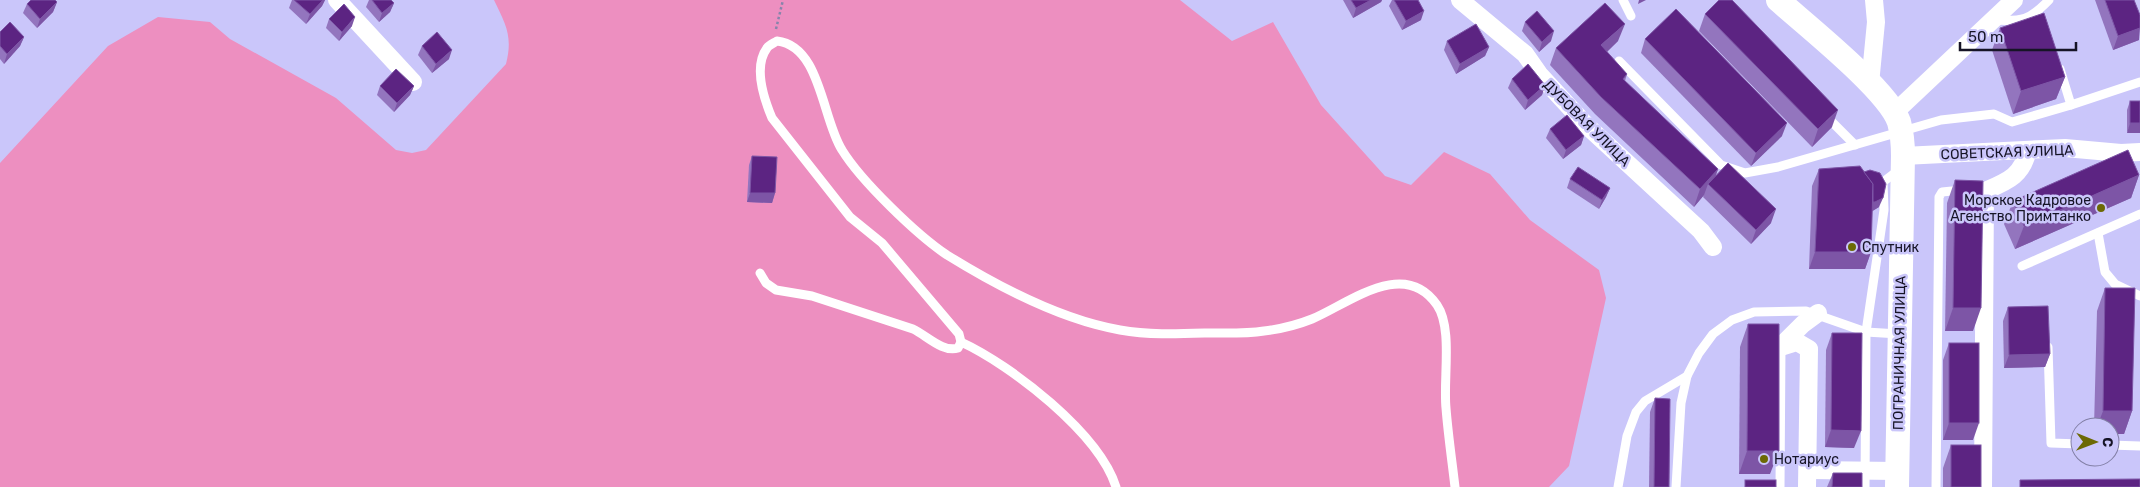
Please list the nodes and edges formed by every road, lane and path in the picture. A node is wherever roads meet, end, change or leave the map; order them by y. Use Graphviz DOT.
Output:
graph roads {
  1 [pos="337,0"];
  2 [pos="783,0"];
  3 [pos="1460,0"];
  4 [pos="1623,0"];
  5 [pos="1778,0"];
  6 [pos="1874,0"];
  7 [pos="2014,0"];
  8 [pos="2049,0"];
  9 [pos="1631,16"];
  10 [pos="1993,20"];
  11 [pos="776,41"];
  12 [pos="1619,61"];
  13 [pos="2058,62"];
  14 [pos="413,82"];
  15 [pos="2140,82"];
  16 [pos="1870,84"];
  17 [pos="2071,105"];
  18 [pos="1821,110"];
  19 [pos="1898,122"];
  20 [pos="1855,145"];
  21 [pos="2028,150"];
  22 [pos="2140,152"];
  23 [pos="1903,161"];
  24 [pos="1985,191"];
  25 [pos="2140,214"];
  26 [pos="2098,233"];
  27 [pos="1713,247"];
  28 [pos="2022,266"];
  29 [pos="760,273"];
  30 [pos="2140,296"];
  31 [pos="1818,313"];
  32 [pos="1866,332"];
  33 [pos="1899,334"];
  34 [pos="2047,335"];
  35 [pos="961,342"];
  36 [pos="1781,347"];
  37 [pos="1688,376"];
  38 [pos="2070,444"];
  39 [pos="2120,445"];
  40 [pos="2140,446"];
  41 [pos="1808,478"];
  42 [pos="1865,479"];
  43 [pos="1898,479"];
  44 [pos="1116,487"];
  45 [pos="1455,487"];
  46 [pos="1618,487"];
  47 [pos="1676,487"];
  48 [pos="1780,487"];
  49 [pos="1936,487"];
  50 [pos="1983,487"];
  1 -- 14 [label="street"];
  2 -- 11 [label="path"];
  3 -- 27 [label="street, ДУБОВАЯ УЛИЦА"];
  4 -- 9 [label="lane"];
  5 -- 16 [label="main road"];
  6 -- 16 [label="street"];
  7 -- 10 [label="street"];
  8 -- 10 [label="lane"];
  10 -- 19 [label="street"];
  11 -- 35 [label="lane"];
  11 -- 45 [label="lane"];
  12 -- 20 [label="lane"];
  13 -- 17 [label="lane"];
  15 -- 17 [label="lane"];
  16 -- 19 [label="main road"];
  17 -- 19 [label="lane"];
  18 -- 20 [label="lane"];
  19 -- 20 [label="lane"];
  19 -- 23 [label="main road, ПОГРАНИЧНАЯ УЛИЦА"];
  21 -- 22 [label="street, СОВЕТСКАЯ УЛИЦА"];
  21 -- 23 [label="street, СОВЕТСКАЯ УЛИЦА"];
  21 -- 24 [label="street"];
  23 -- 32 [label="lane"];
  23 -- 33 [label="main road, ПОГРАНИЧНАЯ УЛИЦА"];
  24 -- 49 [label="lane"];
  24 -- 50 [label="street"];
  25 -- 26 [label="lane"];
  26 -- 28 [label="lane"];
  26 -- 30 [label="lane"];
  29 -- 35 [label="lane"];
  31 -- 32 [label="lane"];
  31 -- 36 [label="street"];
  31 -- 37 [label="lane"];
  32 -- 33 [label="lane"];
  32 -- 42 [label="lane"];
  33 -- 43 [label="main road, ПОГРАНИЧНАЯ УЛИЦА"];
  34 -- 38 [label="lane"];
  35 -- 44 [label="lane"];
  36 -- 41 [label="street"];
  36 -- 48 [label="lane"];
  37 -- 46 [label="lane"];
  37 -- 47 [label="lane"];
  39 -- 40 [label="lane"];
  41 -- 42 [label="street"];
  42 -- 43 [label="street"];
}
